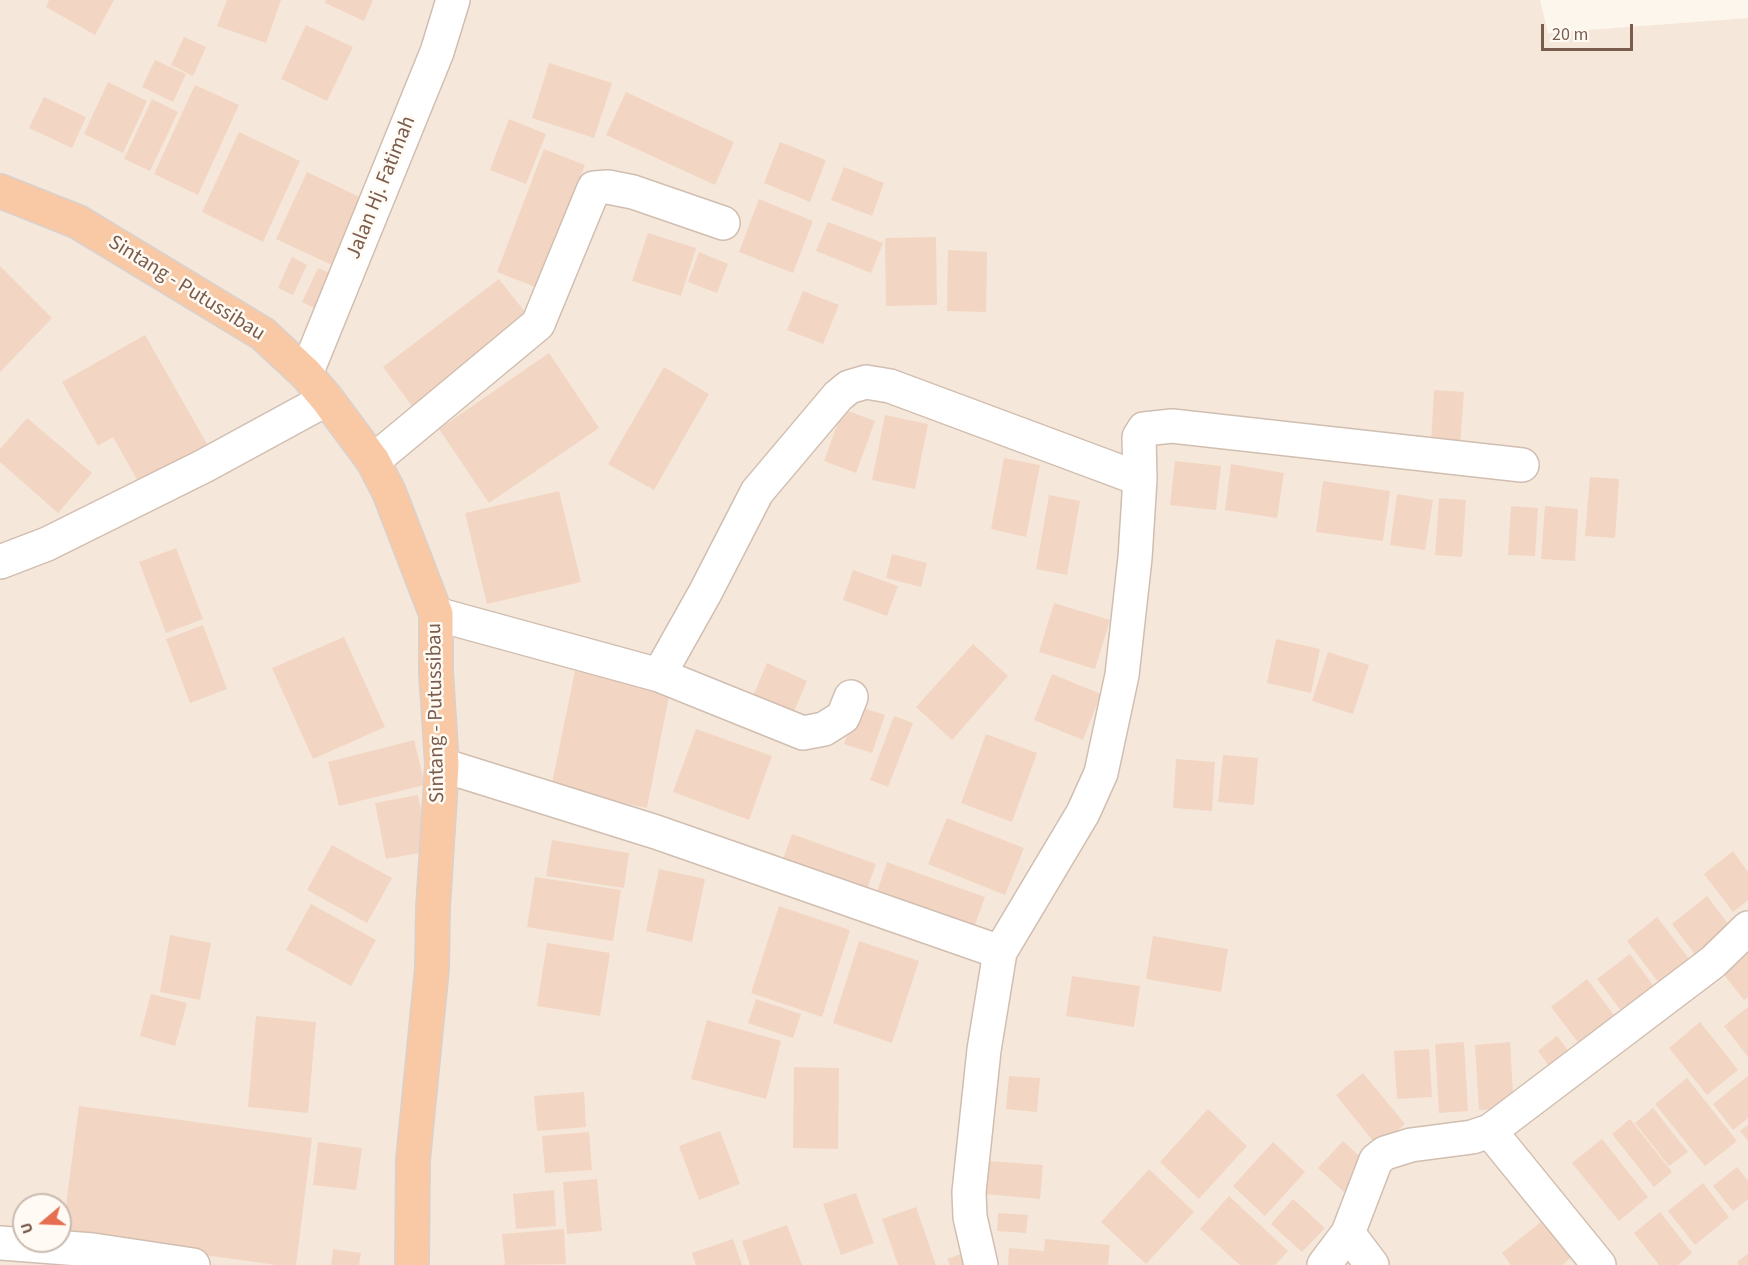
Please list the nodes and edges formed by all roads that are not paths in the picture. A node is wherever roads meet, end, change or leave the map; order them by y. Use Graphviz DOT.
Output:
graph roads {
  1 [pos="453,0"];
  2 [pos="0,191"];
  3 [pos="723,223"];
  4 [pos="306,374"];
  5 [pos="327,399"];
  6 [pos="373,461"];
  7 [pos="1522,465"];
  8 [pos="1140,479"];
  9 [pos="0,562"];
  10 [pos="436,614"];
  11 [pos="659,675"];
  12 [pos="851,697"];
  13 [pos="442,765"];
  14 [pos="1748,928"];
  15 [pos="1000,952"];
  16 [pos="1490,1131"];
  17 [pos="1348,1233"];
  18 [pos="0,1243"];
  19 [pos="193,1265"];
  20 [pos="412,1265"];
  21 [pos="981,1265"];
  22 [pos="1324,1265"];
  23 [pos="1372,1265"];
  24 [pos="1599,1265"];
  1 -- 4 [label="street, Jalan Hj. Fatimah"];
  2 -- 4 [label="highway, Sintang - Putussibau"];
  3 -- 6 [label="street"];
  4 -- 5 [label="highway, Sintang - Putussibau"];
  5 -- 6 [label="highway, Sintang - Putussibau"];
  5 -- 9 [label="street"];
  6 -- 10 [label="highway, Sintang - Putussibau"];
  7 -- 8 [label="street"];
  8 -- 11 [label="street"];
  8 -- 15 [label="street"];
  10 -- 11 [label="street"];
  10 -- 13 [label="highway, Sintang - Putussibau"];
  11 -- 12 [label="street"];
  13 -- 15 [label="street"];
  13 -- 20 [label="highway, Sintang - Putussibau"];
  14 -- 16 [label="street"];
  15 -- 21 [label="street"];
  16 -- 17 [label="street"];
  16 -- 24 [label="street"];
  17 -- 22 [label="street"];
  17 -- 23 [label="street"];
  18 -- 19 [label="street"];
}
